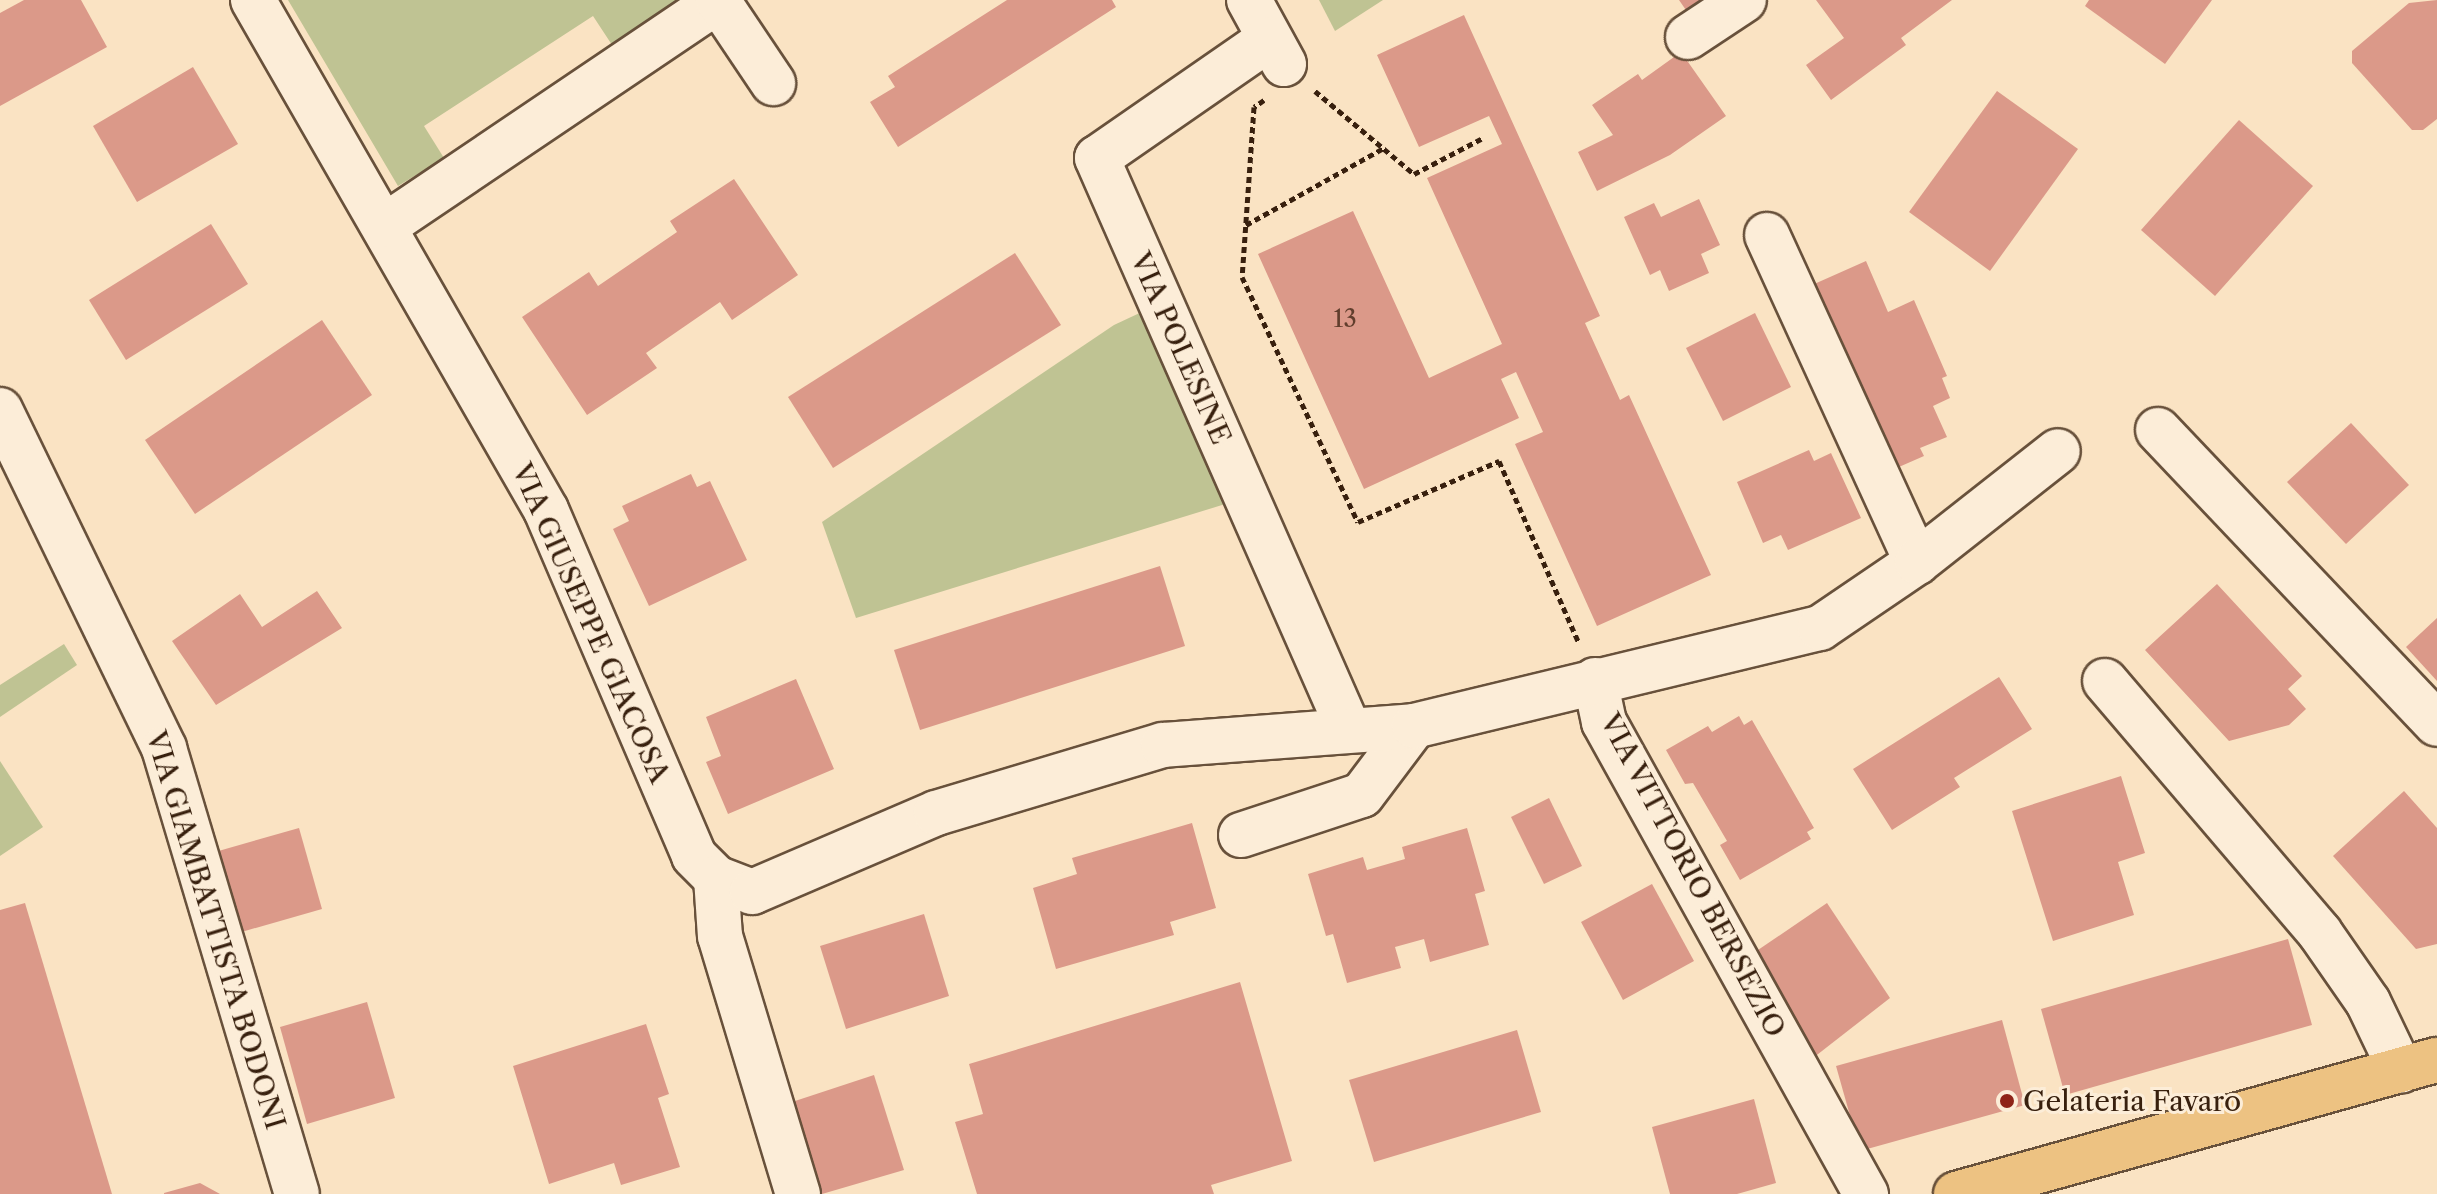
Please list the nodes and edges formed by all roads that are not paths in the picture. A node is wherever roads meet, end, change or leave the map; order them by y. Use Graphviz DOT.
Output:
graph roads {
  1 [pos="253,0"];
  2 [pos="1249,0"];
  3 [pos="1744,0"];
  4 [pos="1688,37"];
  5 [pos="773,83"];
  6 [pos="386,225"];
  7 [pos="1767,235"];
  8 [pos="0,410"];
  9 [pos="2158,430"];
  10 [pos="2058,451"];
  11 [pos="1917,562"];
  12 [pos="1595,680"];
  13 [pos="2105,681"];
  14 [pos="2437,724"];
  15 [pos="1414,726"];
  16 [pos="1349,730"];
  17 [pos="1241,835"];
  18 [pos="716,878"];
  19 [pos="2419,1066"];
  20 [pos="297,1194"];
  21 [pos="798,1194"];
  22 [pos="1866,1194"];
  23 [pos="1956,1194"];
  1 -- 6 [label="street, VIA GIUSEPPE GIACOSA"];
  2 -- 16 [label="street, VIA POLESINE"];
  3 -- 4 [label="street"];
  5 -- 6 [label="street"];
  6 -- 18 [label="street, VIA GIUSEPPE GIACOSA"];
  7 -- 11 [label="street"];
  8 -- 20 [label="street, VIA GIAMBATTISTA BODONI"];
  9 -- 14 [label="street"];
  10 -- 11 [label="street, VIA VITTORIO BERSEZIO"];
  11 -- 12 [label="street, VIA VITTORIO BERSEZIO"];
  12 -- 15 [label="street"];
  12 -- 22 [label="street, VIA VITTORIO BERSEZIO"];
  13 -- 19 [label="street"];
  15 -- 16 [label="street"];
  15 -- 17 [label="street"];
  16 -- 18 [label="street"];
  18 -- 21 [label="street"];
  19 -- 23 [label="main road"];
}
